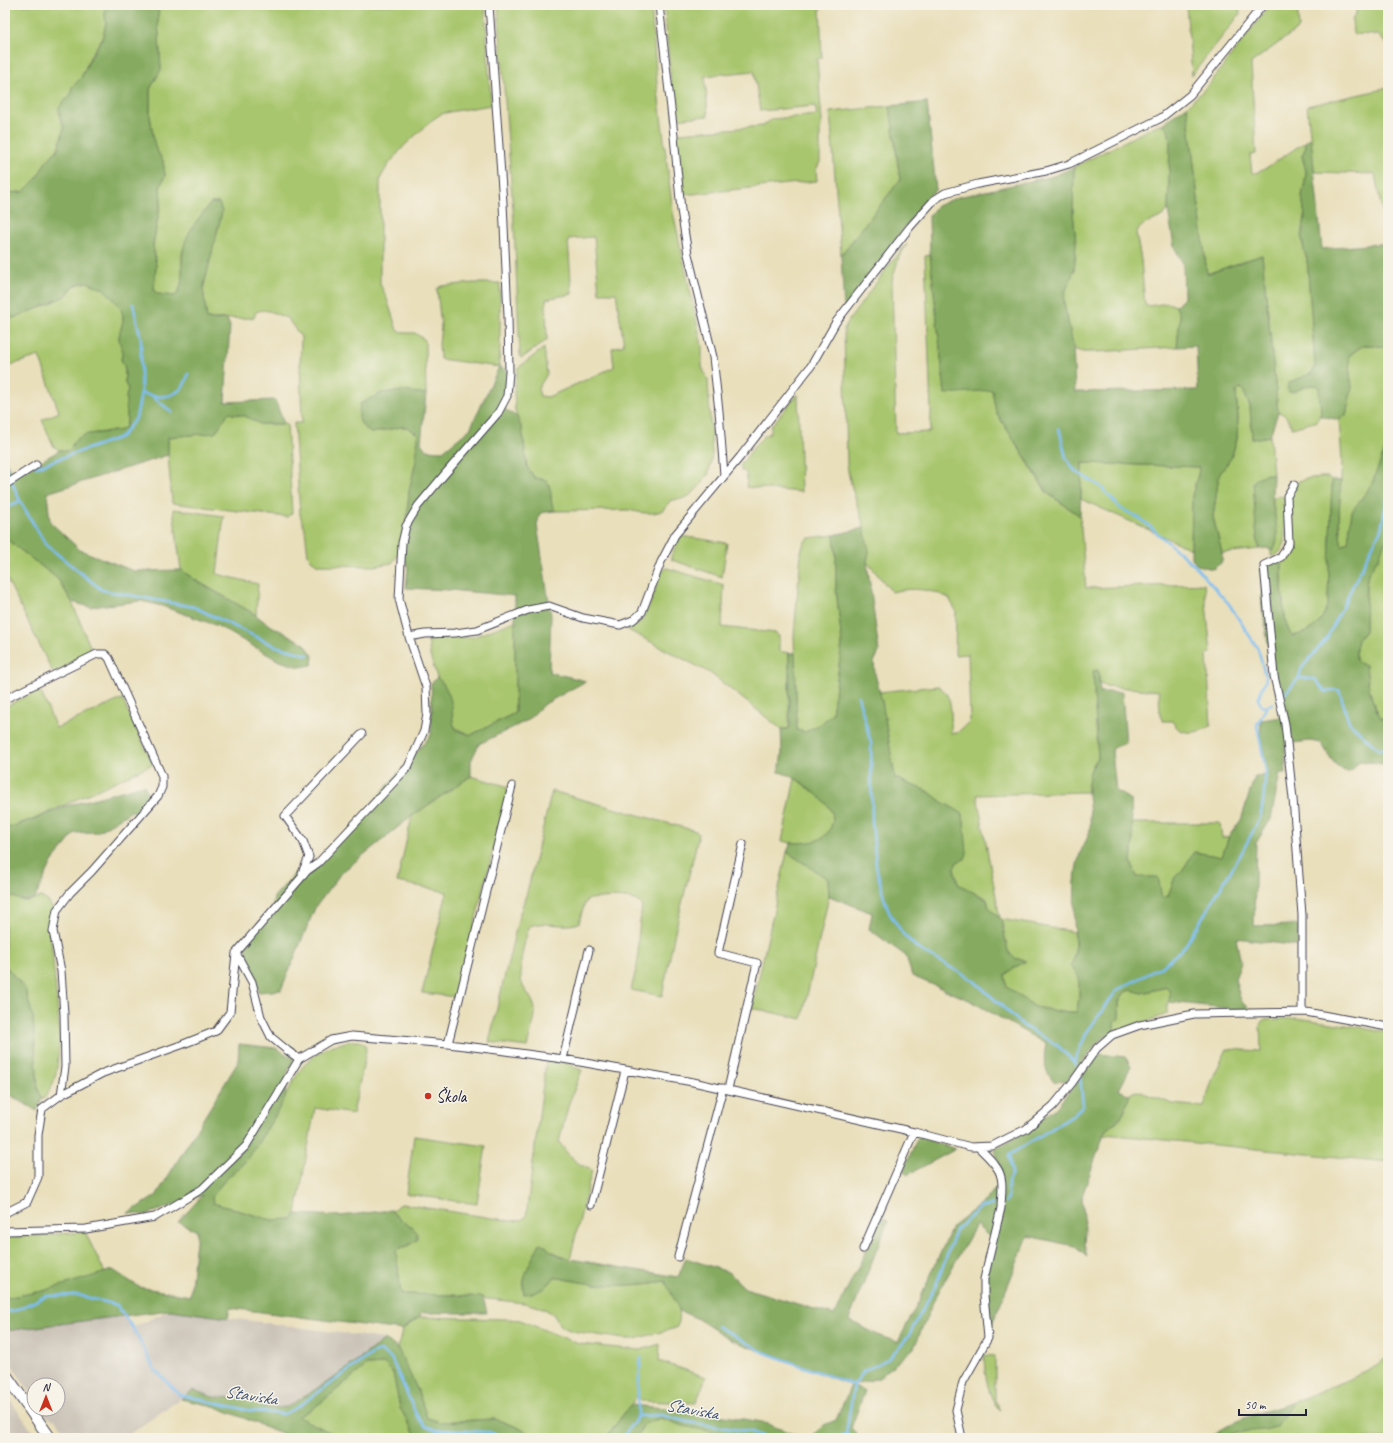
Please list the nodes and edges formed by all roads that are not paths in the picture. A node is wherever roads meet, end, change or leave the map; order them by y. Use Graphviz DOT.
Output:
graph roads {
  1 [pos="489,5"];
  2 [pos="659,5"];
  3 [pos="1263,5"];
  4 [pos="36,465"];
  5 [pos="724,475"];
  6 [pos="9,482"];
  7 [pos="1294,485"];
  8 [pos="409,637"];
  9 [pos="5,700"];
  10 [pos="362,734"];
  11 [pos="512,786"];
  12 [pos="743,844"];
  13 [pos="301,877"];
  14 [pos="589,950"];
  15 [pos="236,953"];
  16 [pos="1302,1012"];
  17 [pos="1388,1027"];
  18 [pos="448,1044"];
  19 [pos="299,1059"];
  20 [pos="563,1059"];
  21 [pos="625,1071"];
  22 [pos="725,1089"];
  23 [pos="61,1095"];
  24 [pos="914,1132"];
  25 [pos="978,1147"];
  26 [pos="591,1205"];
  27 [pos="5,1213"];
  28 [pos="5,1230"];
  29 [pos="863,1249"];
  30 [pos="678,1257"];
  31 [pos="5,1374"];
  32 [pos="50,1438"];
  33 [pos="962,1438"];
  1 -- 8 [label="street"];
  2 -- 5 [label="street"];
  3 -- 5 [label="street"];
  4 -- 6 [label="street"];
  5 -- 8 [label="street"];
  7 -- 16 [label="street"];
  8 -- 13 [label="street"];
  9 -- 23 [label="street"];
  10 -- 13 [label="street"];
  11 -- 18 [label="street"];
  12 -- 22 [label="street"];
  13 -- 15 [label="street"];
  14 -- 20 [label="street"];
  15 -- 19 [label="street"];
  15 -- 23 [label="street"];
  16 -- 17 [label="street"];
  16 -- 25 [label="street"];
  18 -- 19 [label="street"];
  18 -- 20 [label="street"];
  19 -- 28 [label="street"];
  20 -- 21 [label="street"];
  21 -- 22 [label="street"];
  21 -- 26 [label="street"];
  22 -- 24 [label="street"];
  22 -- 30 [label="street"];
  23 -- 27 [label="street"];
  24 -- 25 [label="street"];
  24 -- 29 [label="street"];
  25 -- 33 [label="street"];
  31 -- 32 [label="main road"];
}
